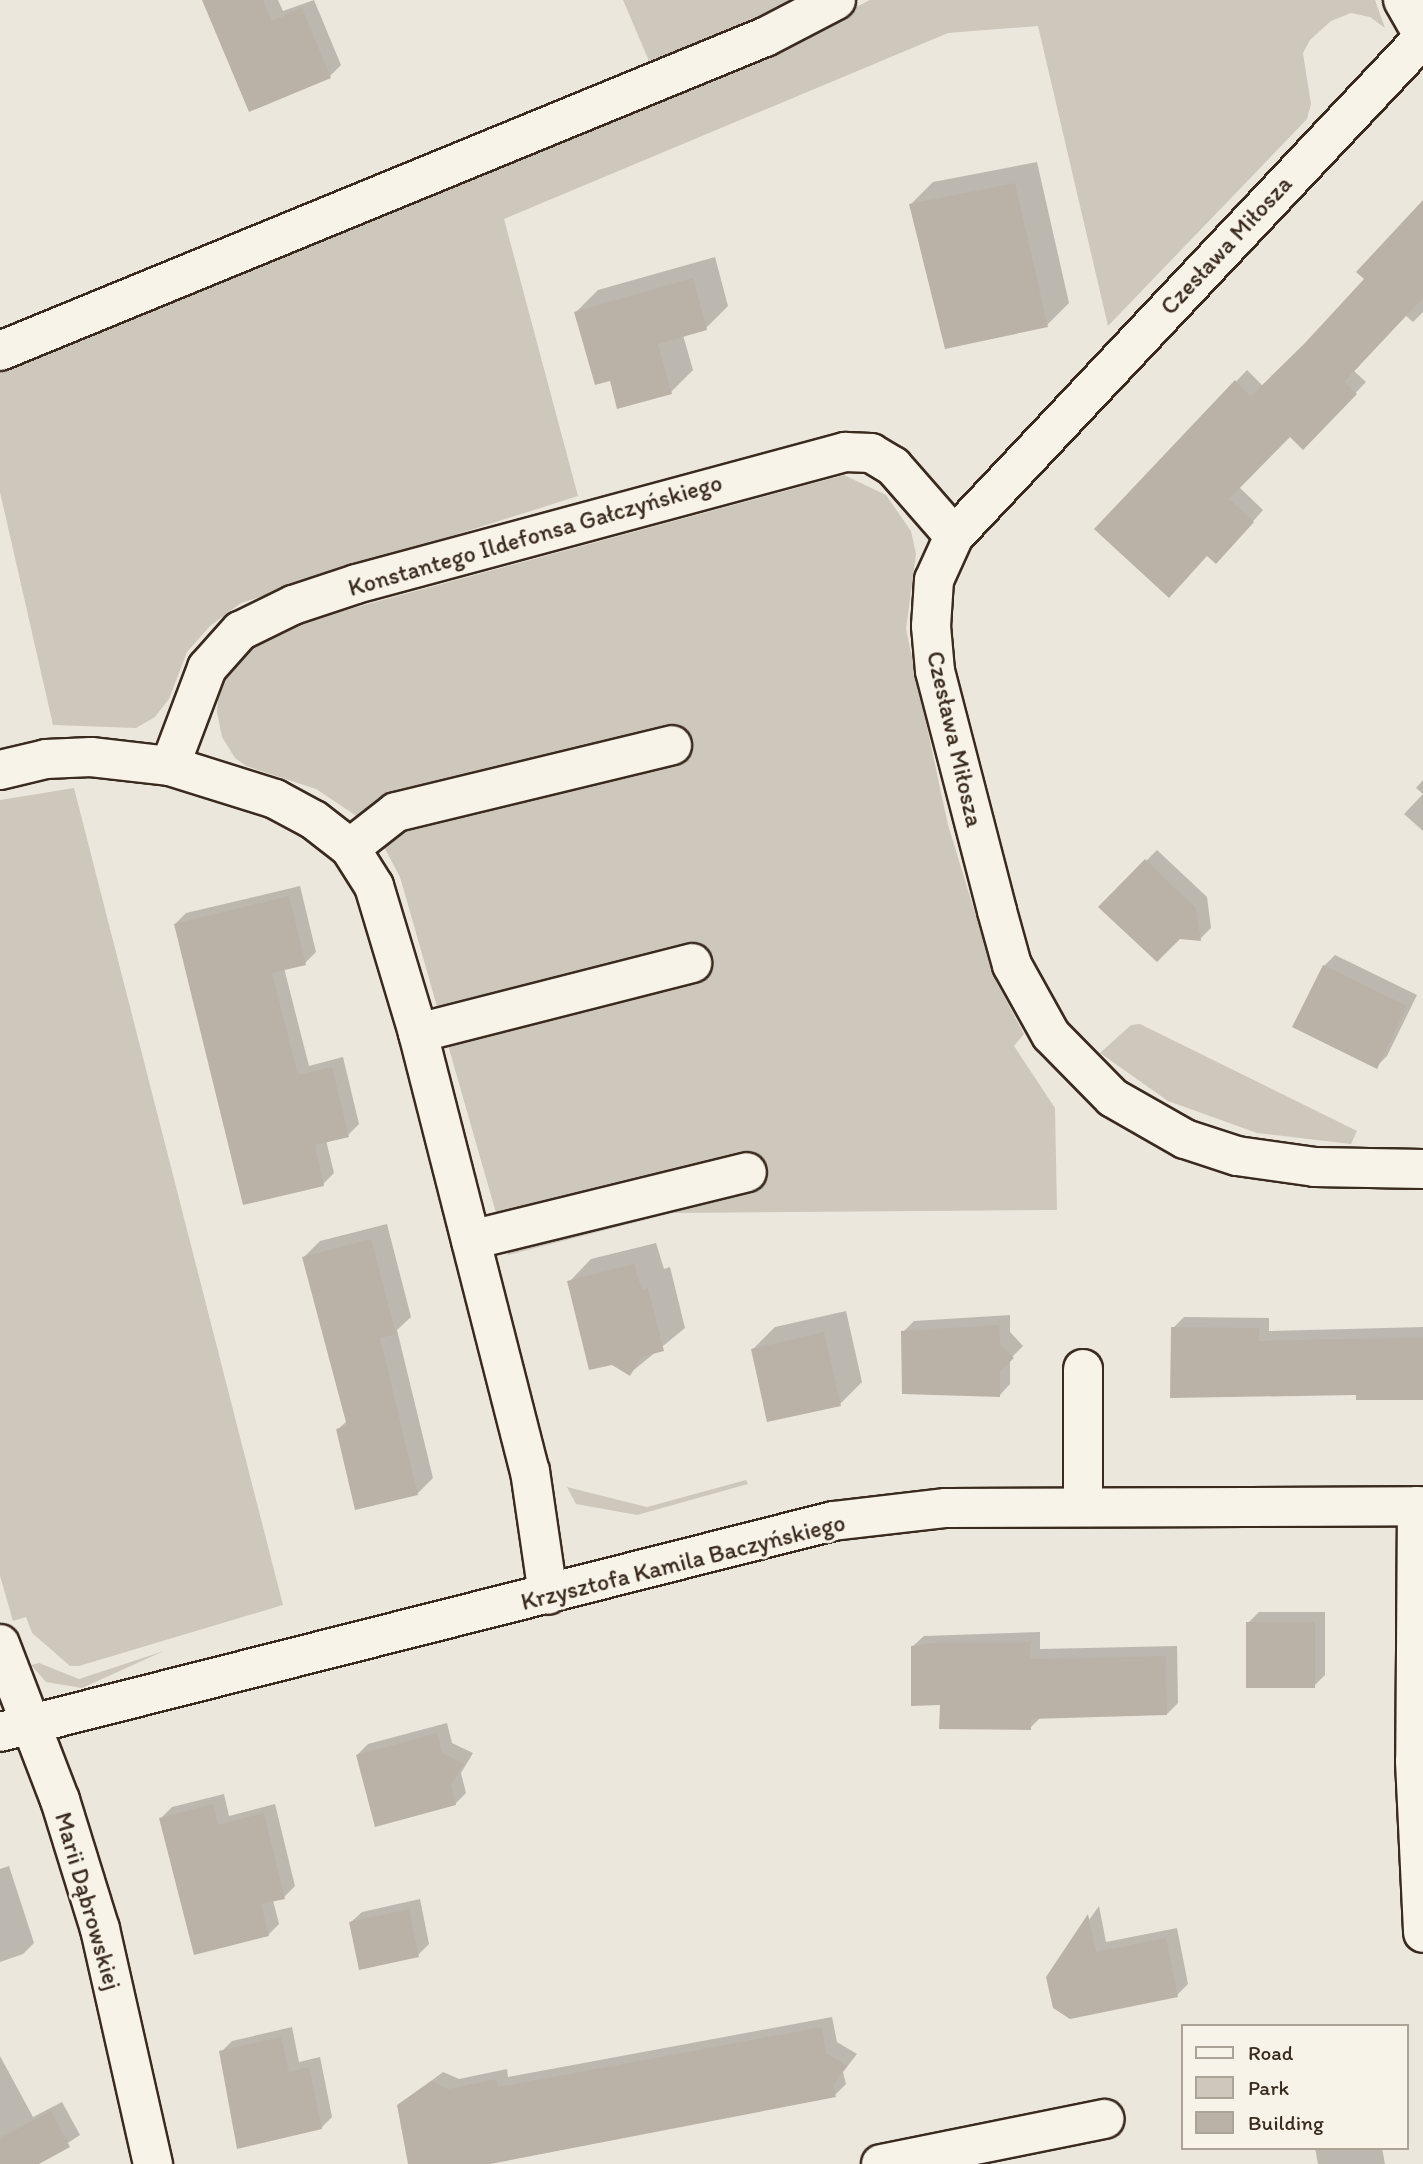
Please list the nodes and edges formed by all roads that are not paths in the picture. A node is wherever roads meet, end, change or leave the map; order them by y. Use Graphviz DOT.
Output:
graph roads {
  1 [pos="836,0"];
  2 [pos="1403,0"];
  3 [pos="1423,37"];
  4 [pos="0,351"];
  5 [pos="954,536"];
  6 [pos="672,745"];
  7 [pos="170,766"];
  8 [pos="0,770"];
  9 [pos="350,848"];
  10 [pos="692,963"];
  11 [pos="418,1033"];
  12 [pos="1423,1169"];
  13 [pos="747,1172"];
  14 [pos="471,1240"];
  15 [pos="1083,1368"];
  16 [pos="1083,1504"];
  17 [pos="1420,1506"];
  18 [pos="548,1595"];
  19 [pos="0,1644"];
  20 [pos="16,1728"];
  21 [pos="1423,1933"];
  22 [pos="1105,2119"];
  23 [pos="153,2164"];
  24 [pos="881,2164"];
  1 -- 4 [label="street"];
  2 -- 3 [label="street"];
  3 -- 5 [label="street, Czesława Miłosza"];
  5 -- 7 [label="street, Konstantego Ildefonsa Gałczyńskiego"];
  5 -- 12 [label="street, Czesława Miłosza"];
  6 -- 9 [label="street"];
  7 -- 8 [label="street"];
  7 -- 9 [label="street"];
  9 -- 11 [label="street"];
  10 -- 11 [label="street"];
  11 -- 14 [label="street"];
  13 -- 14 [label="street"];
  14 -- 18 [label="street"];
  15 -- 16 [label="street"];
  16 -- 17 [label="street, Krzysztofa Kamila Baczyńskiego"];
  16 -- 18 [label="street, Krzysztofa Kamila Baczyńskiego"];
  17 -- 21 [label="street"];
  18 -- 20 [label="street, Krzysztofa Kamila Baczyńskiego"];
  19 -- 20 [label="street, Marii Dąbrowskiej"];
  20 -- 23 [label="street, Marii Dąbrowskiej"];
  22 -- 24 [label="street"];
}
